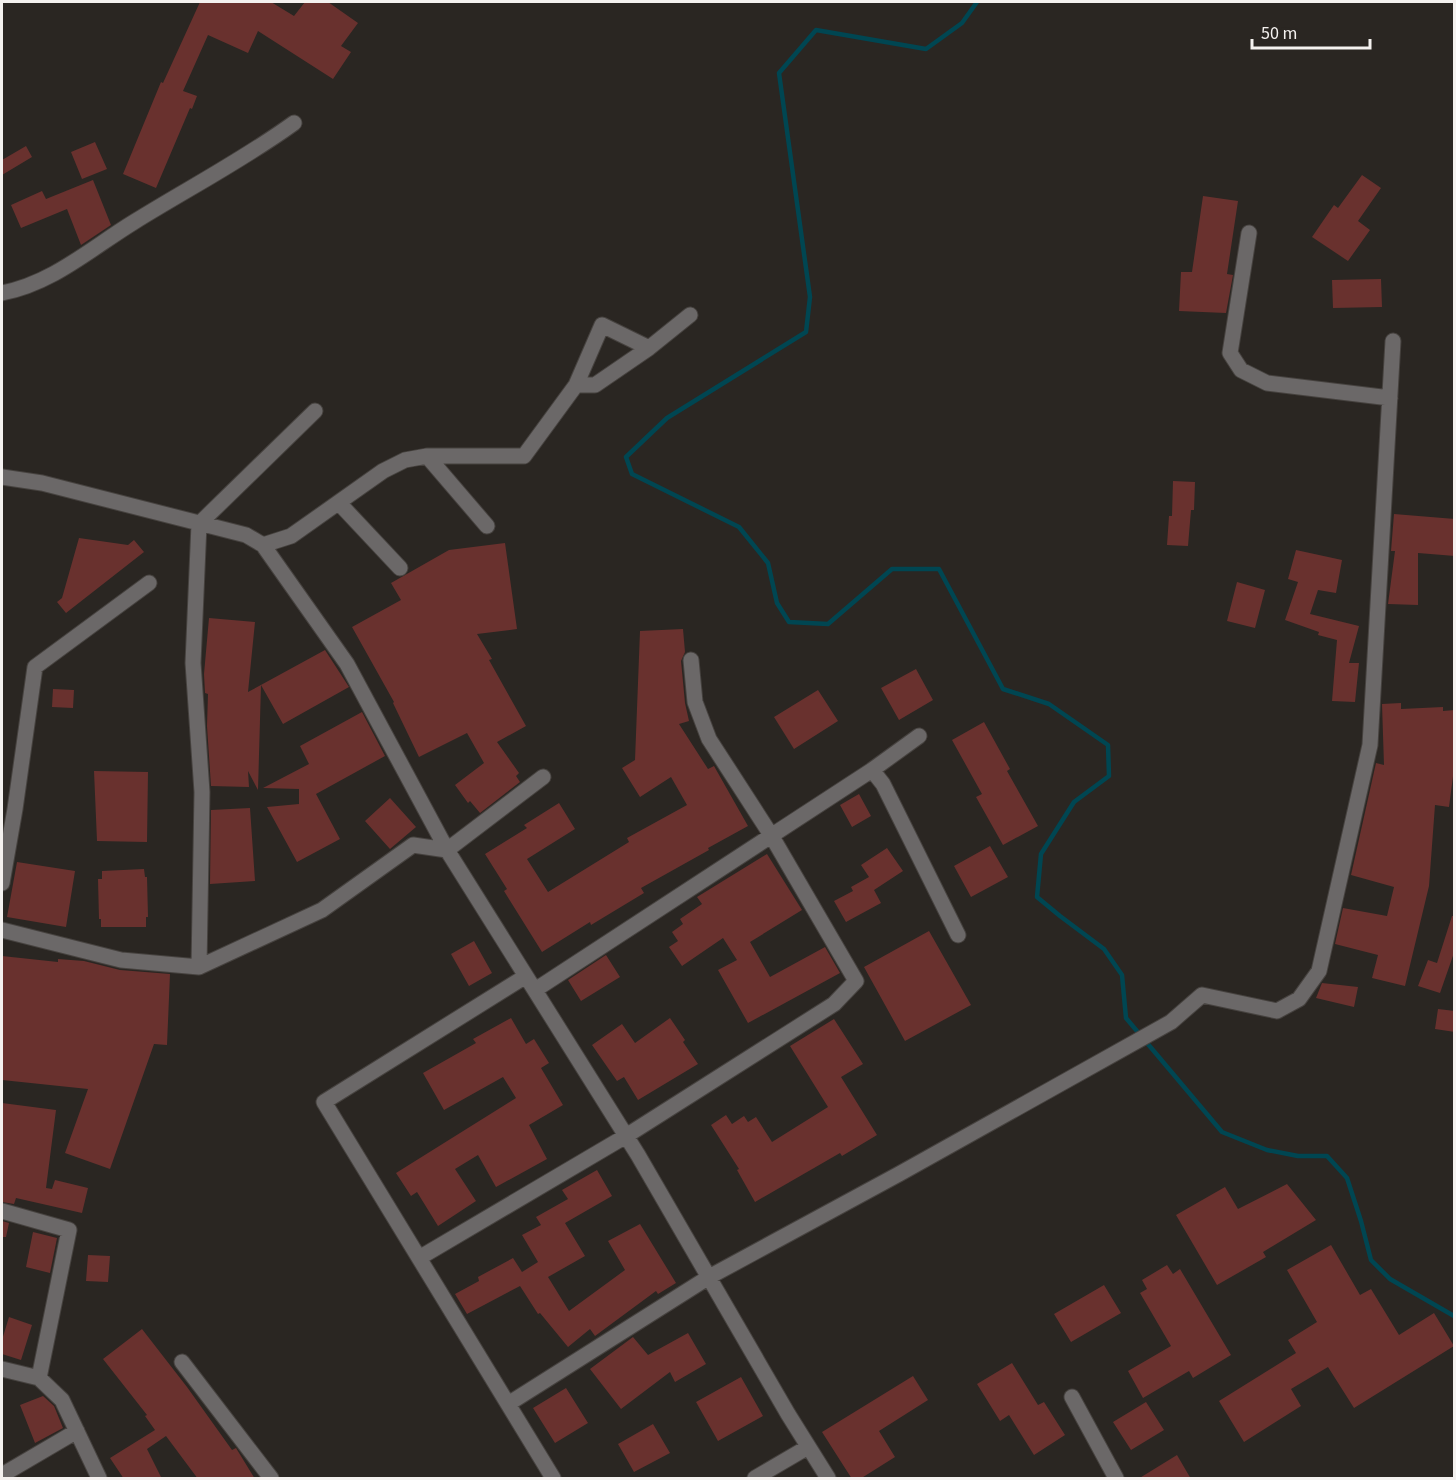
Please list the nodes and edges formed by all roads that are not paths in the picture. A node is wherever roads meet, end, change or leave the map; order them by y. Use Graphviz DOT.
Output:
graph roads {
  1 [pos="294,123"];
  2 [pos="1249,233"];
  3 [pos="2,293"];
  4 [pos="690,315"];
  5 [pos="1393,341"];
  6 [pos="649,348"];
  7 [pos="576,385"];
  8 [pos="1390,398"];
  9 [pos="315,411"];
  10 [pos="427,456"];
  11 [pos="2,477"];
  12 [pos="339,503"];
  13 [pos="199,524"];
  14 [pos="487,526"];
  15 [pos="263,545"];
  16 [pos="400,568"];
  17 [pos="149,583"];
  18 [pos="691,660"];
  19 [pos="919,736"];
  20 [pos="872,770"];
  21 [pos="543,777"];
  22 [pos="771,834"];
  23 [pos="447,850"];
  24 [pos="2,883"];
  25 [pos="2,930"];
  26 [pos="957,935"];
  27 [pos="199,967"];
  28 [pos="526,976"];
  29 [pos="535,990"];
  30 [pos="626,1136"];
  31 [pos="2,1210"];
  32 [pos="419,1258"];
  33 [pos="709,1277"];
  34 [pos="182,1362"];
  35 [pos="2,1370"];
  36 [pos="39,1378"];
  37 [pos="1072,1397"];
  38 [pos="508,1404"];
  39 [pos="77,1431"];
  40 [pos="808,1447"];
  41 [pos="2,1475"];
  42 [pos="99,1479"];
  43 [pos="271,1479"];
  44 [pos="553,1479"];
  45 [pos="755,1479"];
  46 [pos="828,1479"];
  47 [pos="1116,1479"];
  1 -- 3 [label="street"];
  2 -- 8 [label="street"];
  4 -- 6 [label="street"];
  5 -- 8 [label="street"];
  6 -- 7 [label="street"];
  6 -- 7 [label="street"];
  7 -- 10 [label="street"];
  8 -- 33 [label="street"];
  9 -- 13 [label="street"];
  10 -- 12 [label="street"];
  10 -- 14 [label="street"];
  11 -- 13 [label="street"];
  12 -- 15 [label="street"];
  12 -- 16 [label="street"];
  13 -- 15 [label="street"];
  13 -- 27 [label="street"];
  15 -- 23 [label="street"];
  17 -- 24 [label="street"];
  18 -- 22 [label="street"];
  19 -- 20 [label="street"];
  20 -- 22 [label="street"];
  20 -- 26 [label="street"];
  21 -- 23 [label="street"];
  22 -- 29 [label="street"];
  22 -- 30 [label="street"];
  23 -- 27 [label="street"];
  23 -- 28 [label="street"];
  25 -- 27 [label="street"];
  28 -- 29 [label="street"];
  28 -- 32 [label="street"];
  29 -- 30 [label="street"];
  30 -- 32 [label="street"];
  30 -- 33 [label="street"];
  31 -- 36 [label="street"];
  32 -- 38 [label="street"];
  33 -- 38 [label="street"];
  33 -- 40 [label="street"];
  34 -- 43 [label="street"];
  35 -- 36 [label="street"];
  36 -- 39 [label="street"];
  37 -- 47 [label="street"];
  38 -- 44 [label="street"];
  39 -- 41 [label="street"];
  39 -- 42 [label="street"];
  40 -- 45 [label="street"];
  40 -- 46 [label="street"];
}
